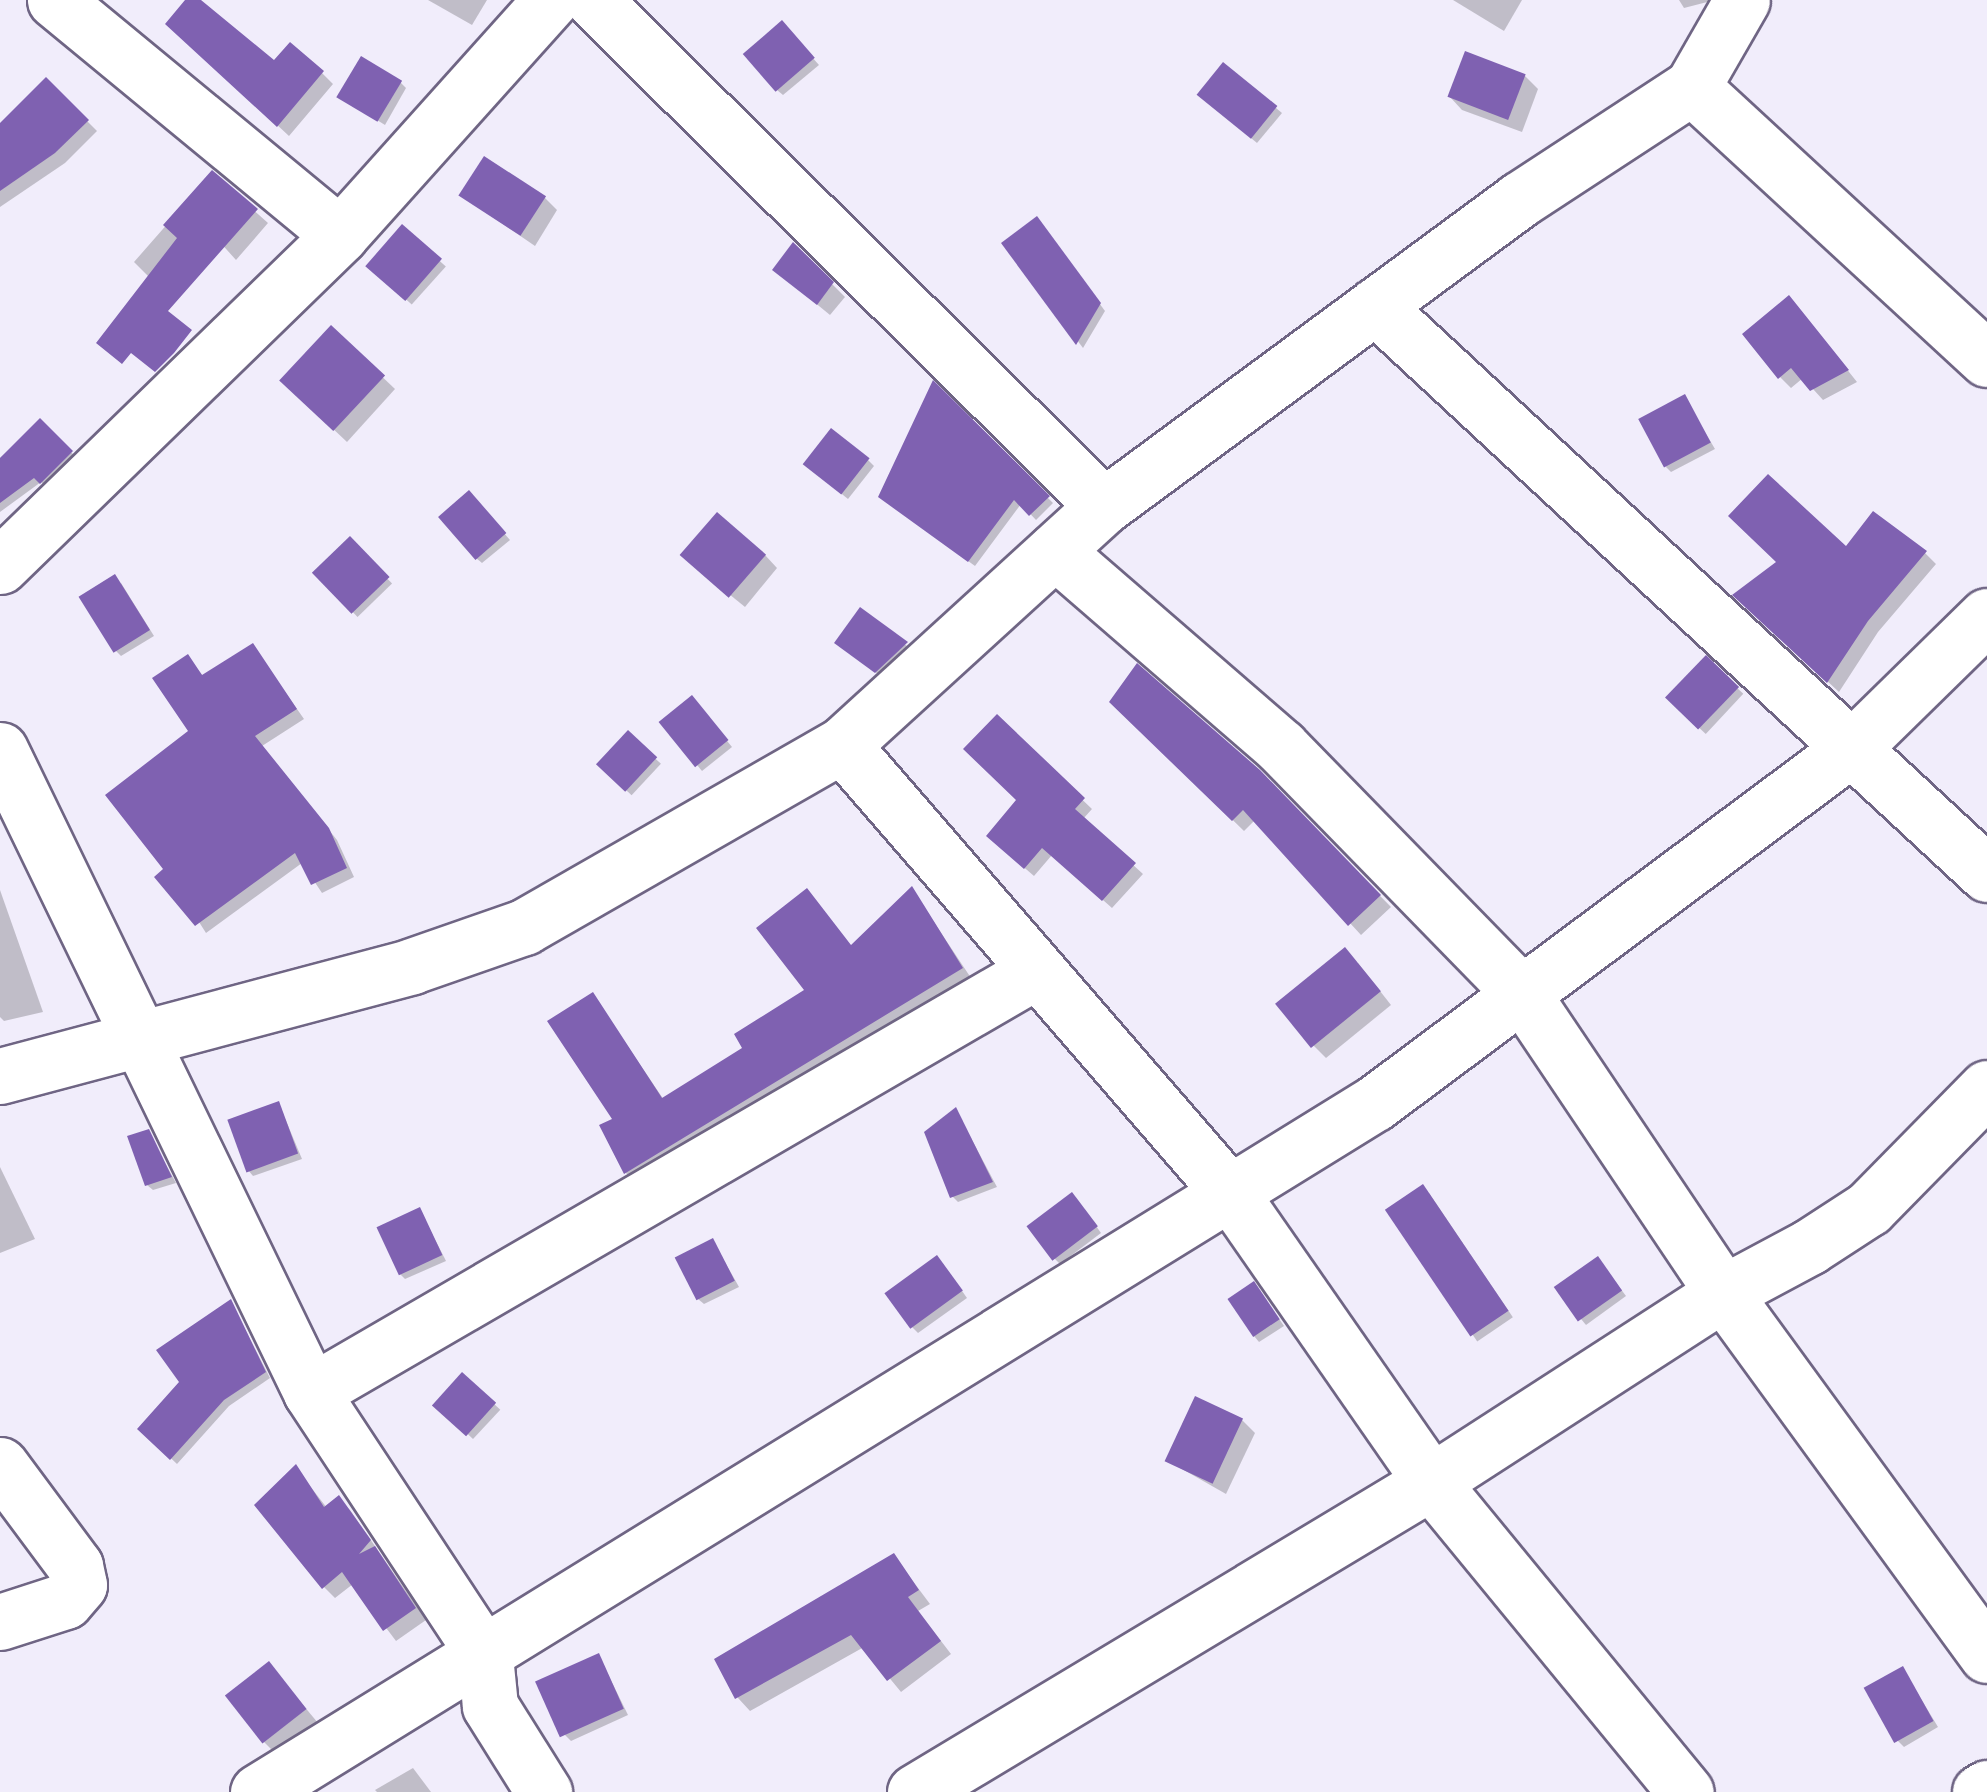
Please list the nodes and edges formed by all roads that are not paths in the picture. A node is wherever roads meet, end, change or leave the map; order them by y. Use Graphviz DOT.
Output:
graph roads {
  1 [pos="55,0"];
  2 [pos="551,0"];
  3 [pos="593,0"];
  4 [pos="1742,0"];
  5 [pos="1692,87"];
  6 [pos="340,235"];
  7 [pos="1375,306"];
  8 [pos="1987,359"];
  9 [pos="1104,506"];
  10 [pos="1055,551"];
  11 [pos="0,566"];
  12 [pos="1987,616"];
  13 [pos="842,745"];
  14 [pos="1852,747"];
  15 [pos="0,750"];
  16 [pos="1987,874"];
  17 [pos="1036,971"];
  18 [pos="1522,996"];
  19 [pos="137,1042"];
  20 [pos="0,1076"];
  21 [pos="1987,1088"];
  22 [pos="1231,1194"];
  23 [pos="1723,1292"];
  24 [pos="310,1392"];
  25 [pos="0,1464"];
  26 [pos="1430,1482"];
  27 [pos="0,1622"];
  28 [pos="1987,1655"];
  29 [pos="485,1656"];
  30 [pos="1987,1788"];
  31 [pos="258,1792"];
  32 [pos="544,1792"];
  33 [pos="914,1792"];
  34 [pos="1686,1792"];
  35 [pos="1980,1792"];
  1 -- 6 [label="street"];
  2 -- 6 [label="street"];
  3 -- 9 [label="street"];
  4 -- 5 [label="street"];
  5 -- 7 [label="street"];
  5 -- 8 [label="street"];
  6 -- 11 [label="street"];
  7 -- 9 [label="street"];
  7 -- 14 [label="street"];
  9 -- 10 [label="street"];
  10 -- 13 [label="street"];
  10 -- 18 [label="street"];
  12 -- 14 [label="street"];
  13 -- 17 [label="street"];
  13 -- 19 [label="street"];
  14 -- 16 [label="street"];
  14 -- 18 [label="street"];
  15 -- 19 [label="street"];
  17 -- 22 [label="street"];
  17 -- 24 [label="street"];
  18 -- 22 [label="street"];
  18 -- 23 [label="street"];
  19 -- 20 [label="street"];
  19 -- 24 [label="street"];
  21 -- 23 [label="street"];
  22 -- 26 [label="street"];
  22 -- 29 [label="street"];
  23 -- 26 [label="street"];
  23 -- 28 [label="street"];
  24 -- 29 [label="street"];
  25 -- 27 [label="street"];
  26 -- 33 [label="street"];
  26 -- 34 [label="street"];
  29 -- 31 [label="street"];
  29 -- 32 [label="street"];
  30 -- 35 [label="street"];
}
